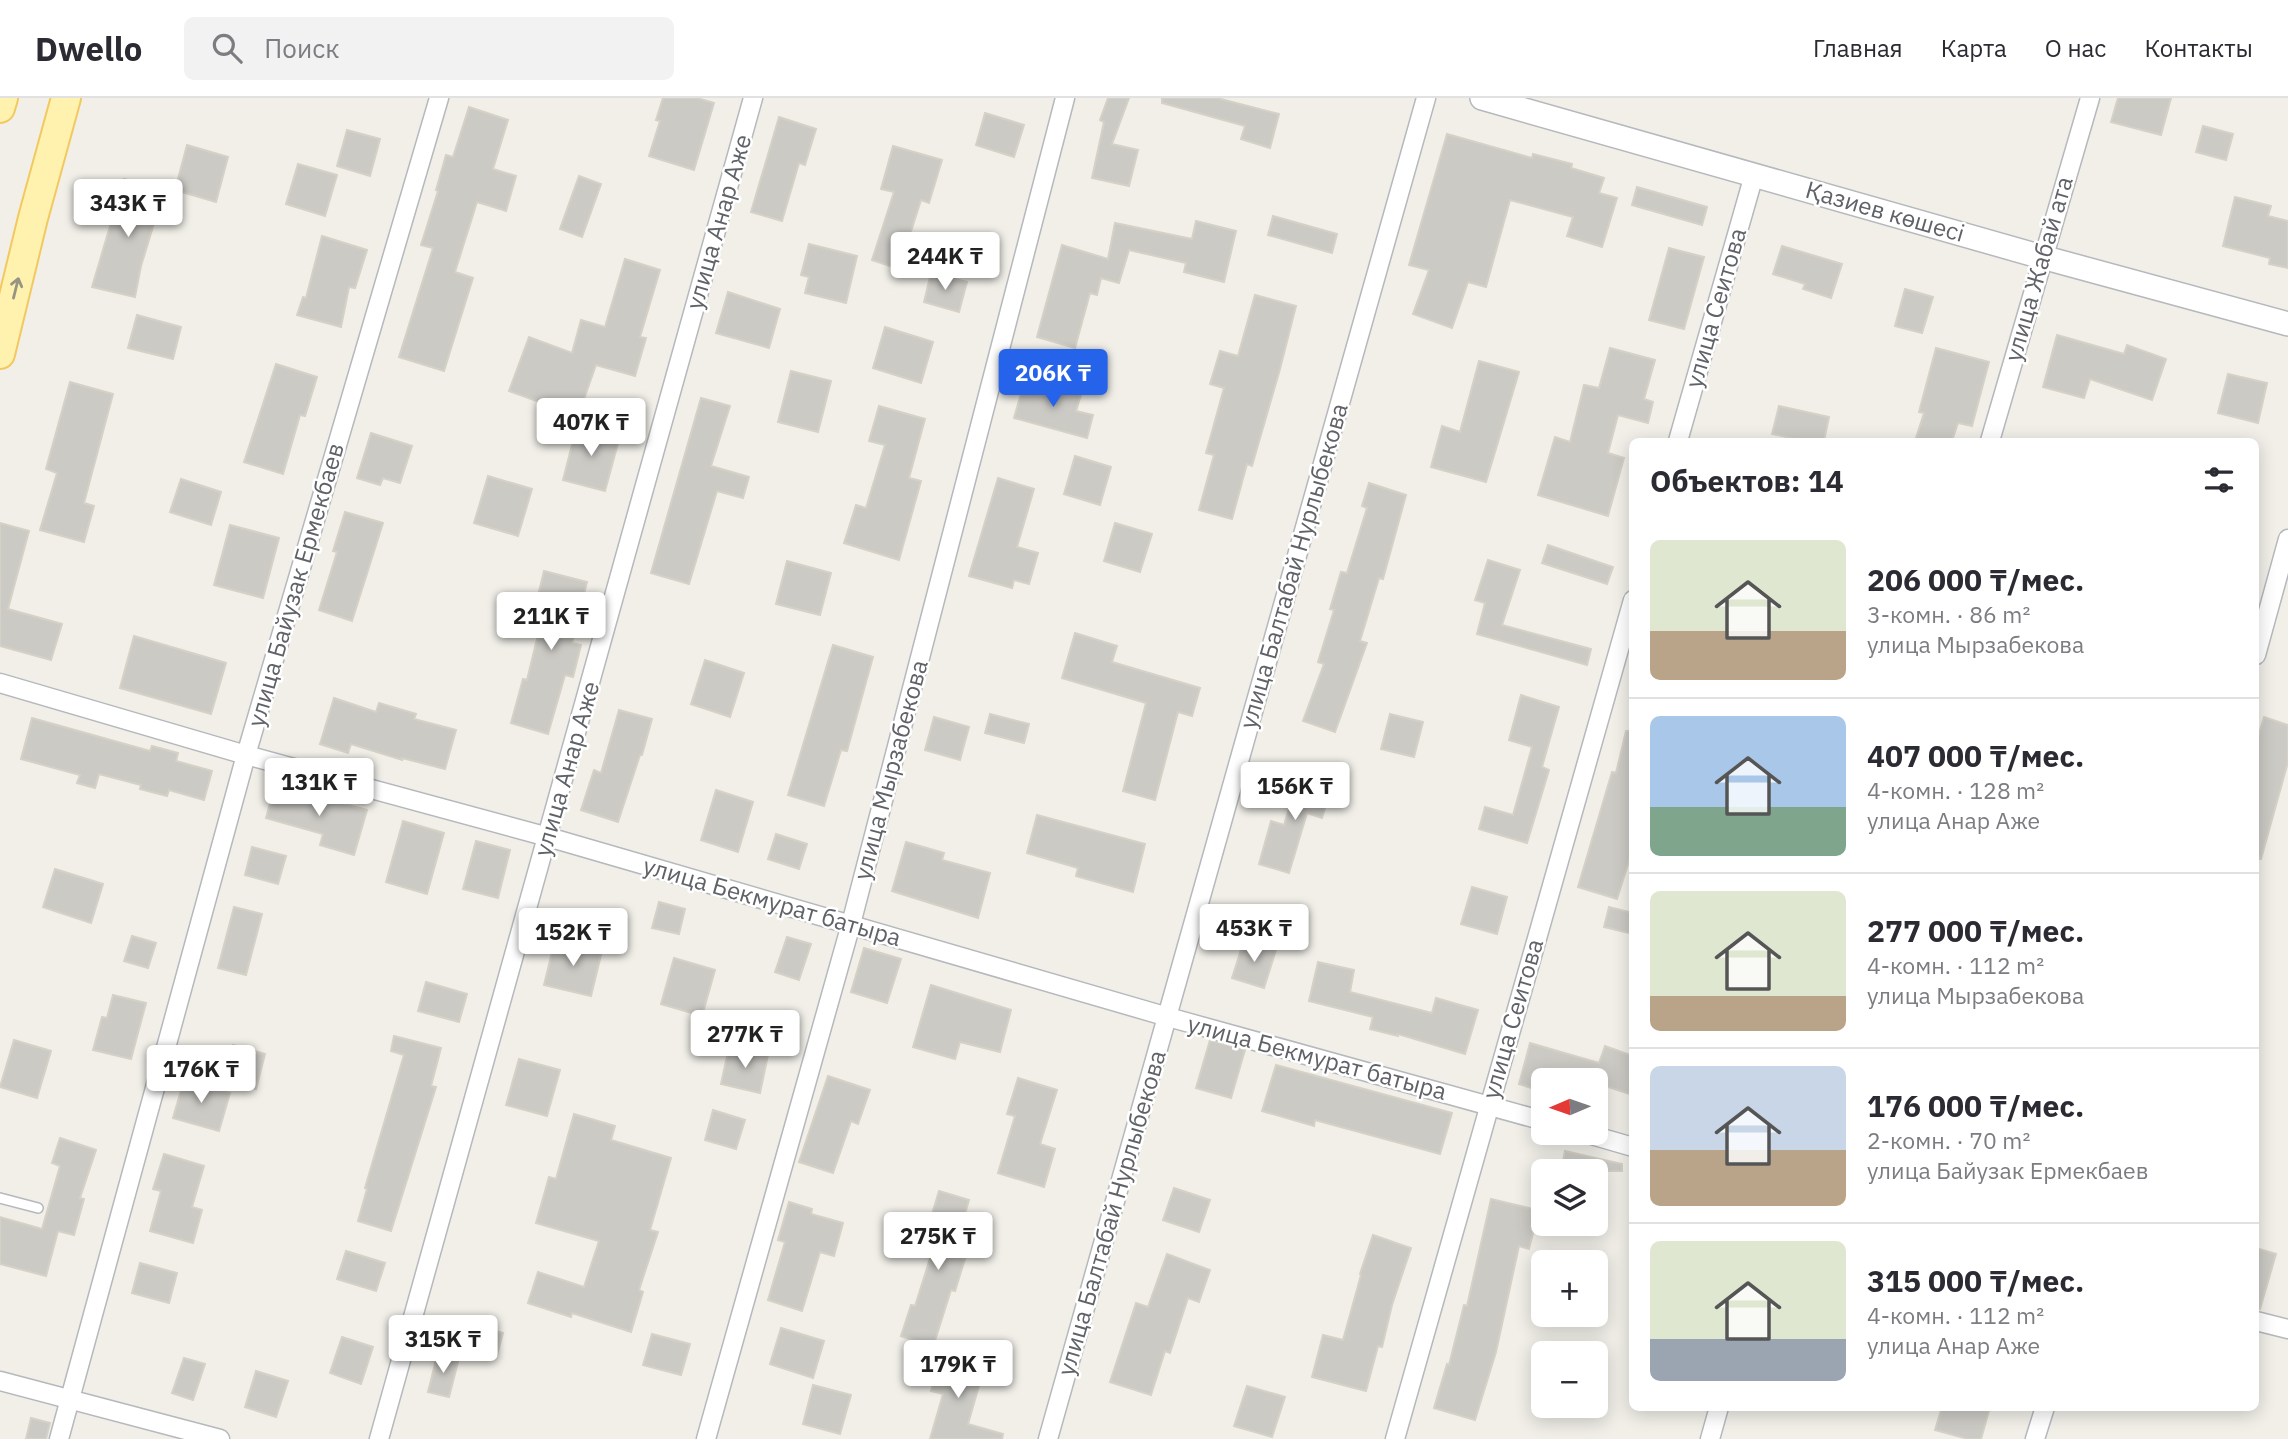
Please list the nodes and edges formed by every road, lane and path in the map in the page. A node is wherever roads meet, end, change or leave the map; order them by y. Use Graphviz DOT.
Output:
graph roads {
  1 [pos="3,98"];
  2 [pos="66,98"];
  3 [pos="439,98"];
  4 [pos="753,98"];
  5 [pos="1065,98"];
  6 [pos="1426,98"];
  7 [pos="1482,98"];
  8 [pos="2090,98"];
  9 [pos="0,108"];
  10 [pos="1754,175"];
  11 [pos="2042,257"];
  12 [pos="2288,324"];
  13 [pos="0,354"];
  14 [pos="1679,438"];
  15 [pos="1991,438"];
  16 [pos="2288,539"];
  17 [pos="1629,614"];
  18 [pos="2259,644"];
  19 [pos="0,683"];
  20 [pos="246,755"];
  21 [pos="548,837"];
  22 [pos="850,924"];
  23 [pos="1168,1017"];
  24 [pos="1489,1106"];
  25 [pos="1531,1117"];
  26 [pos="1608,1140"];
  27 [pos="1629,1146"];
  28 [pos="0,1198"];
  29 [pos="38,1208"];
  30 [pos="2259,1322"];
  31 [pos="2288,1329"];
  32 [pos="0,1381"];
  33 [pos="70,1400"];
  34 [pos="1718,1411"];
  35 [pos="2044,1411"];
  36 [pos="59,1439"];
  37 [pos="220,1439"];
  38 [pos="379,1439"];
  39 [pos="706,1439"];
  40 [pos="1048,1439"];
  41 [pos="1395,1439"];
  42 [pos="1710,1439"];
  43 [pos="2035,1439"];
  1 -- 9 [label="main road"];
  13 -- 2 [label="main road, one-way"];
  3 -- 20 [label="street, улица Байузак Ермекбаев"];
  4 -- 21 [label="street, улица Анар Аже"];
  5 -- 22 [label="street, улица Мырзабекова"];
  6 -- 23 [label="street, улица Балтабай Нурлыбекова"];
  7 -- 10 [label="street, Қазиев көшесі"];
  8 -- 11 [label="street, улица Жабай ата"];
  10 -- 11 [label="street, Қазиев көшесі"];
  10 -- 14 [label="street, улица Сеитова"];
  11 -- 12 [label="street, Қазиев көшесі"];
  11 -- 15 [label="street, улица Жабай ата"];
  16 -- 18 [label="street"];
  17 -- 24 [label="street, улица Сеитова"];
  19 -- 20 [label="street, улица Бекмурат батыра"];
  20 -- 21 [label="street, улица Бекмурат батыра"];
  20 -- 33 [label="street, улица Байузак Ермекбаев"];
  21 -- 22 [label="street, улица Бекмурат батыра"];
  21 -- 38 [label="street, улица Анар Аже"];
  22 -- 23 [label="street, улица Бекмурат батыра"];
  22 -- 39 [label="street, улица Мырзабекова"];
  23 -- 24 [label="street, улица Бекмурат батыра"];
  23 -- 40 [label="street, улица Балтабай Нурлыбекова"];
  24 -- 25 [label="street, улица Бекмурат батыра"];
  24 -- 41 [label="street, улица Сеитова"];
  26 -- 27 [label="street"];
  28 -- 29 [label="lane"];
  30 -- 31 [label="street"];
  32 -- 33 [label="street"];
  33 -- 36 [label="street, улица Байузак Ермекбаев"];
  33 -- 37 [label="street"];
  34 -- 42 [label="street"];
  35 -- 43 [label="street"];
}
